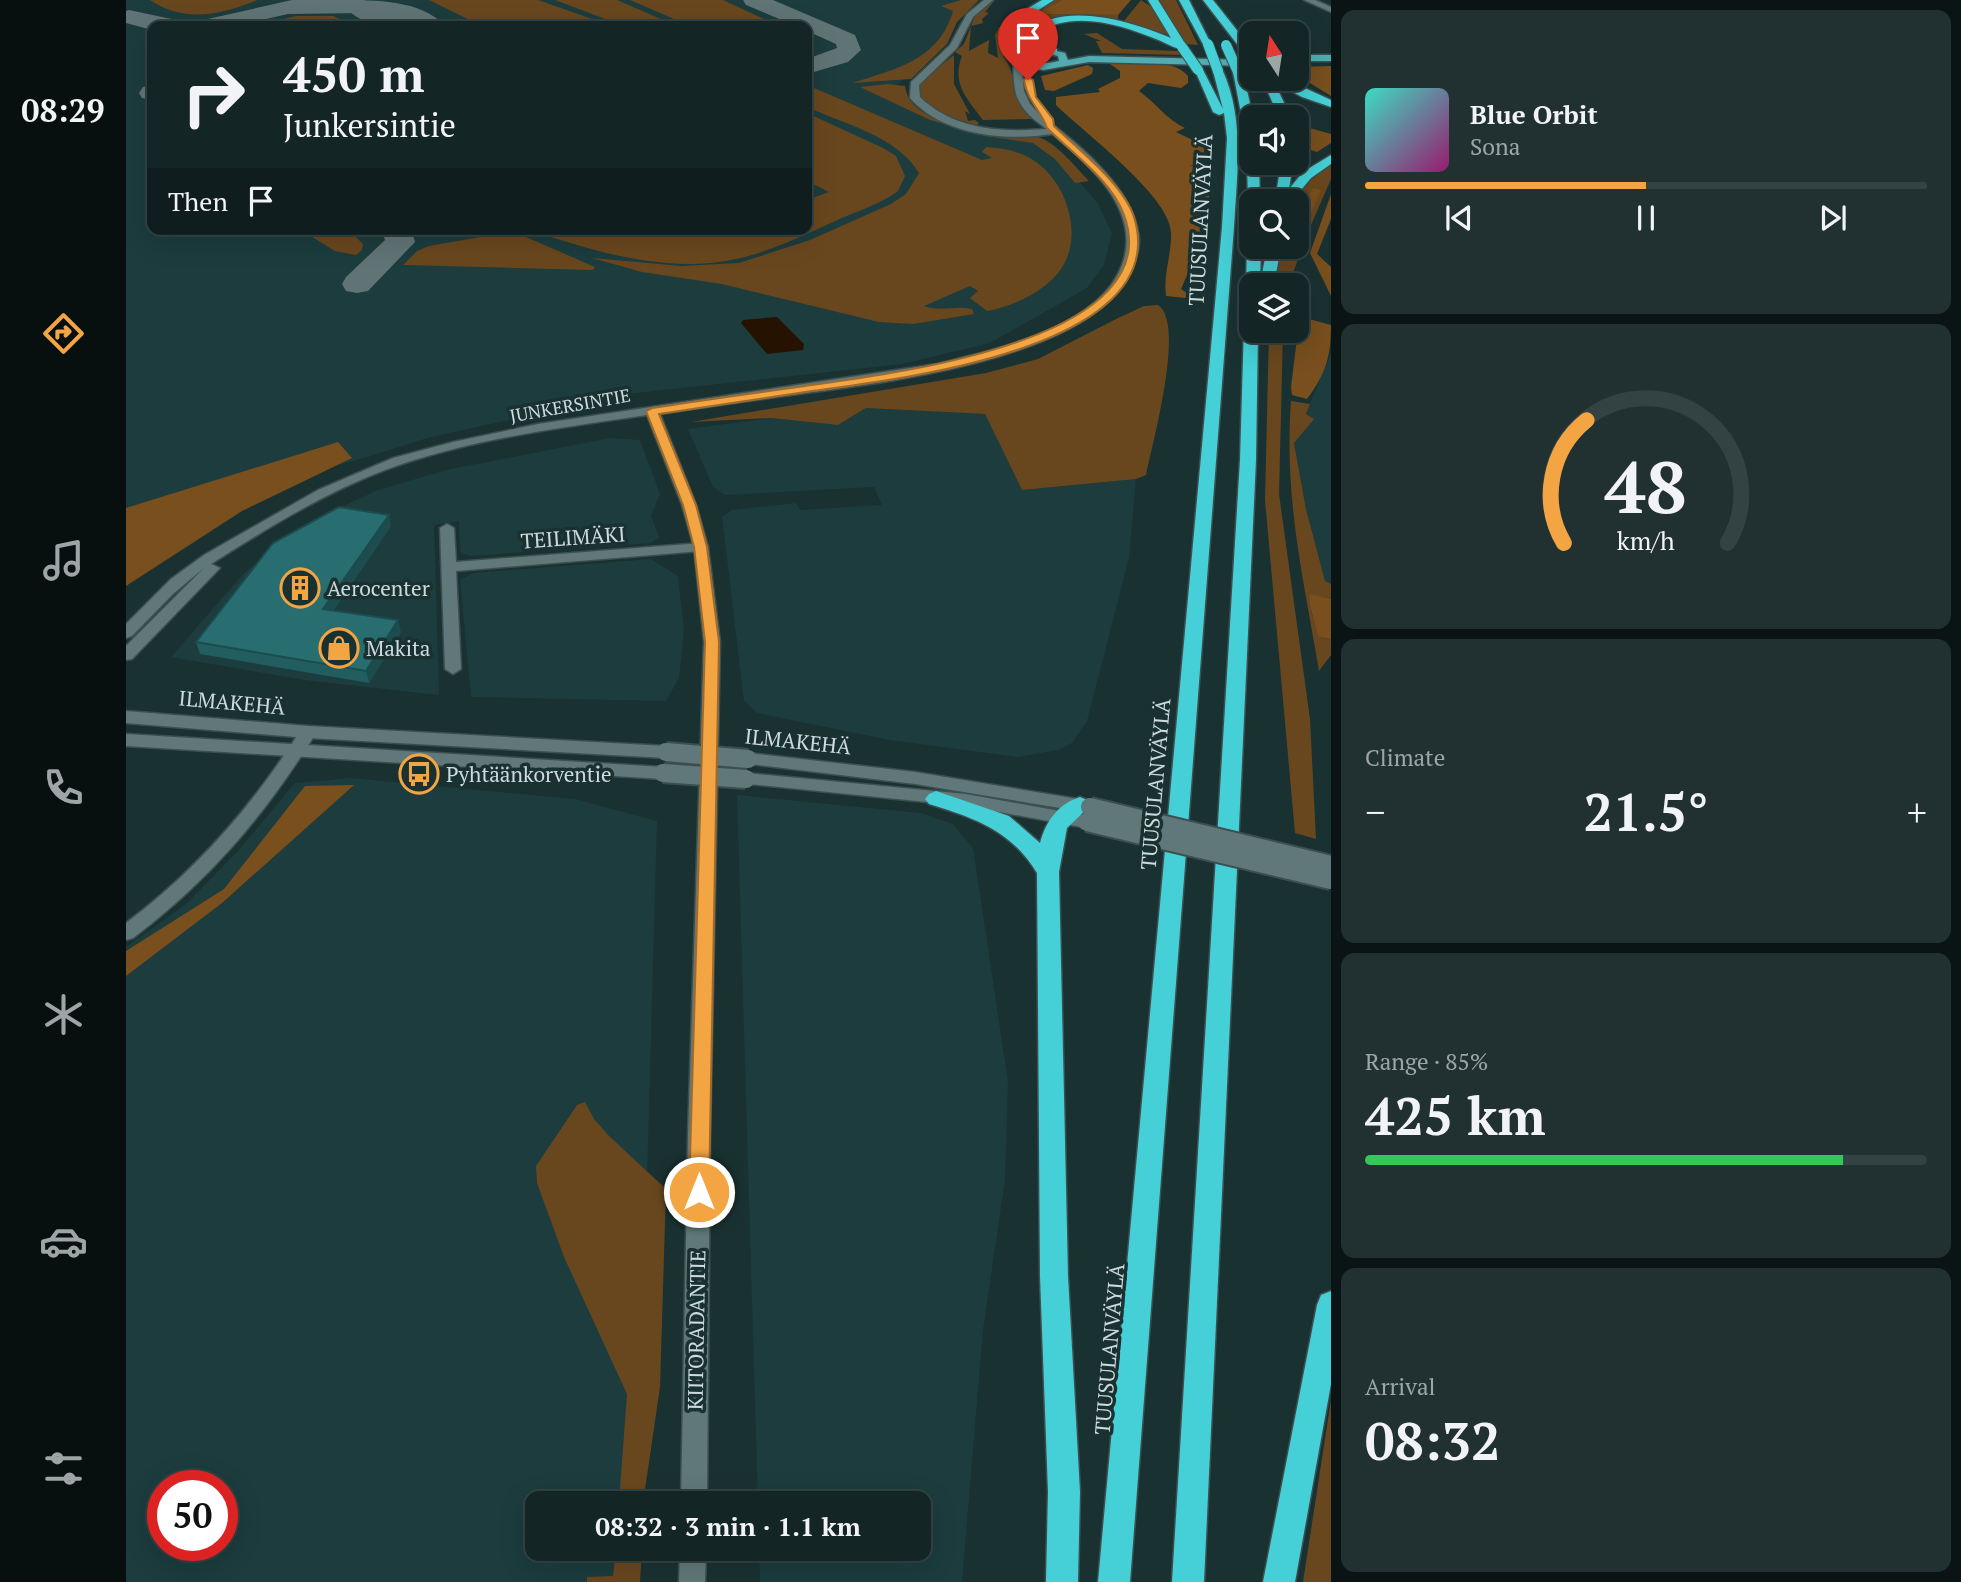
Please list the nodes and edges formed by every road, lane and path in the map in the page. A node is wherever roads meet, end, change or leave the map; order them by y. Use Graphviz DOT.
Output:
graph roads {
  1 [pos="989,0"];
  2 [pos="1049,0"];
  3 [pos="1153,0"];
  4 [pos="1184,0"];
  5 [pos="1200,0"];
  6 [pos="1209,0"];
  7 [pos="1309,0"];
  8 [pos="1331,10"];
  9 [pos="1239,39"];
  10 [pos="1182,47"];
  11 [pos="1019,50"];
  12 [pos="1059,55"];
  13 [pos="1239,59"];
  14 [pos="1309,61"];
  15 [pos="1331,61"];
  16 [pos="1017,62"];
  17 [pos="1048,67"];
  18 [pos="1299,91"];
  19 [pos="1331,104"];
  20 [pos="1245,105"];
  21 [pos="1052,129"];
  22 [pos="1233,138"];
  23 [pos="1331,159"];
  24 [pos="1296,189"];
  25 [pos="1252,343"];
  26 [pos="652,411"];
  27 [pos="447,528"];
  28 [pos="249,535"];
  29 [pos="701,547"];
  30 [pos="448,568"];
  31 [pos="126,633"];
  32 [pos="126,655"];
  33 [pos="453,669"];
  34 [pos="126,717"];
  35 [pos="309,732"];
  36 [pos="126,740"];
  37 [pos="296,752"];
  38 [pos="936,799"];
  39 [pos="1080,812"];
  40 [pos="1331,865"];
  41 [pos="1048,872"];
  42 [pos="1331,880"];
  43 [pos="126,933"];
  44 [pos="1331,1305"];
  45 [pos="694,1491"];
  46 [pos="693,1561"];
  47 [pos="692,1582"];
  48 [pos="1062,1582"];
  49 [pos="1114,1582"];
  50 [pos="1188,1582"];
  51 [pos="1279,1582"];
  1 -- 21 [label="main road"];
  2 -- 11 [label="highway"];
  3 -- 10 [label="highway"];
  4 -- 22 [label="highway, TUUSULANVÄYLÄ, bridge"];
  5 -- 20 [label="highway, bridge"];
  6 -- 9 [label="highway"];
  7 -- 8 [label="main road"];
  10 -- 12 [label="highway"];
  10 -- 22 [label="highway, bridge"];
  11 -- 12 [label="main road"];
  11 -- 16 [label="main road"];
  12 -- 13 [label="main road"];
  12 -- 17 [label="main road"];
  14 -- 15 [label="main road"];
  16 -- 17 [label="main road"];
  16 -- 21 [label="main road, JUNKERSINTIE"];
  17 -- 21 [label="main road, JUNKERSINTIE"];
  18 -- 19 [label="highway"];
  21 -- 26 [label="main road, JUNKERSINTIE"];
  22 -- 49 [label="highway, TUUSULANVÄYLÄ"];
  23 -- 24 [label="highway"];
  25 -- 50 [label="highway"];
  26 -- 28 [label="main road, JUNKERSINTIE"];
  26 -- 29 [label="main road, KIITORADANTIE"];
  27 -- 30 [label="main road"];
  28 -- 31 [label="main road, JUNKERSINTIE"];
  28 -- 32 [label="main road, JUNKERSINTIE"];
  29 -- 30 [label="main road, TEILIMÄKI"];
  29 -- 45 [label="main road, KIITORADANTIE"];
  30 -- 33 [label="main road"];
  34 -- 35 [label="main road, ILMAKEHÄ"];
  35 -- 37 [label="main road"];
  35 -- 39 [label="main road, ILMAKEHÄ, bridge"];
  36 -- 37 [label="main road, ILMAKEHÄ"];
  37 -- 38 [label="main road, ILMAKEHÄ, bridge"];
  37 -- 43 [label="main road"];
  38 -- 39 [label="main road, ILMAKEHÄ"];
  38 -- 41 [label="highway"];
  39 -- 40 [label="main road, ILMAKEHÄ, bridge"];
  39 -- 41 [label="highway"];
  39 -- 42 [label="main road, ILMAKEHÄ, bridge"];
  41 -- 48 [label="highway"];
  44 -- 51 [label="highway"];
  46 -- 47 [label="main road"];
}
